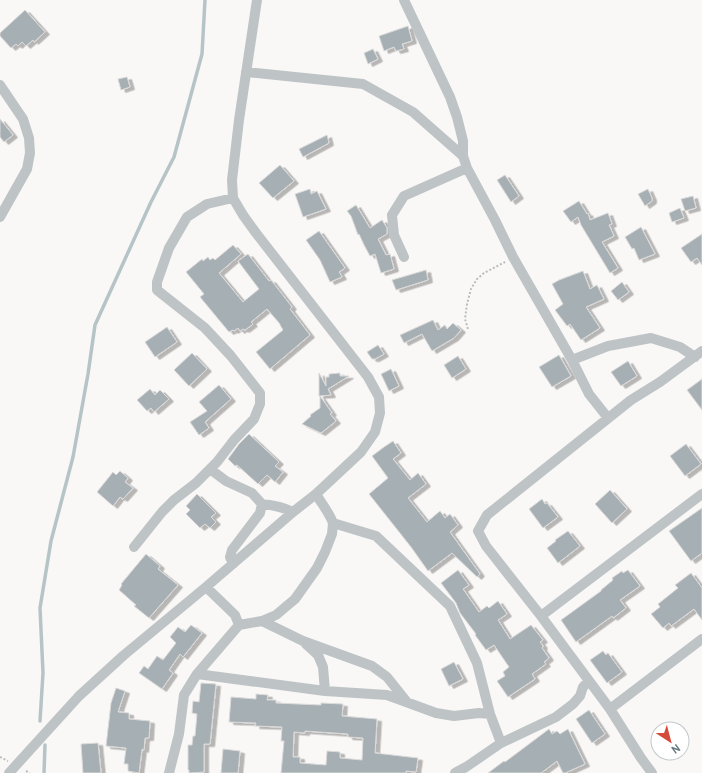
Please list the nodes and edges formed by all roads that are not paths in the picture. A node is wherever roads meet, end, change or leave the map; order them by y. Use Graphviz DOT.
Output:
graph roads {
  1 [pos="257,0"];
  2 [pos="404,0"];
  3 [pos="246,72"];
  4 [pos="0,85"];
  5 [pos="463,156"];
  6 [pos="467,168"];
  7 [pos="234,198"];
  8 [pos="0,216"];
  9 [pos="404,257"];
  10 [pos="698,354"];
  11 [pos="572,360"];
  12 [pos="608,418"];
  13 [pos="210,469"];
  14 [pos="316,494"];
  15 [pos="702,494"];
  16 [pos="262,504"];
  17 [pos="293,512"];
  18 [pos="333,522"];
  19 [pos="134,547"];
  20 [pos="232,564"];
  21 [pos="206,588"];
  22 [pos="541,616"];
  23 [pos="262,621"];
  24 [pos="239,625"];
  25 [pos="702,639"];
  26 [pos="303,641"];
  27 [pos="198,674"];
  28 [pos="589,681"];
  29 [pos="324,691"];
  30 [pos="407,703"];
  31 [pos="610,709"];
  32 [pos="490,714"];
  33 [pos="501,743"];
  34 [pos="10,773"];
  35 [pos="169,773"];
  36 [pos="455,773"];
  37 [pos="652,773"];
  1 -- 3 [label="street"];
  2 -- 5 [label="street"];
  3 -- 5 [label="street"];
  3 -- 7 [label="street"];
  4 -- 8 [label="street"];
  5 -- 6 [label="street"];
  6 -- 9 [label="street"];
  6 -- 11 [label="street"];
  7 -- 13 [label="street"];
  7 -- 14 [label="street"];
  10 -- 11 [label="street"];
  10 -- 12 [label="street"];
  11 -- 12 [label="street"];
  12 -- 22 [label="street"];
  13 -- 16 [label="street"];
  13 -- 19 [label="street"];
  14 -- 17 [label="street"];
  14 -- 18 [label="street"];
  15 -- 22 [label="street"];
  16 -- 17 [label="street"];
  16 -- 20 [label="street"];
  17 -- 20 [label="street"];
  18 -- 23 [label="street"];
  18 -- 32 [label="street"];
  20 -- 21 [label="street"];
  21 -- 24 [label="street"];
  21 -- 34 [label="street"];
  22 -- 28 [label="street"];
  23 -- 24 [label="street"];
  23 -- 26 [label="street"];
  24 -- 27 [label="street"];
  25 -- 31 [label="street"];
  26 -- 29 [label="street"];
  26 -- 30 [label="street"];
  27 -- 29 [label="street"];
  27 -- 35 [label="street"];
  28 -- 31 [label="street"];
  28 -- 33 [label="street"];
  29 -- 30 [label="street"];
  30 -- 32 [label="street"];
  31 -- 37 [label="street"];
  32 -- 33 [label="street"];
  33 -- 36 [label="street"];
}
